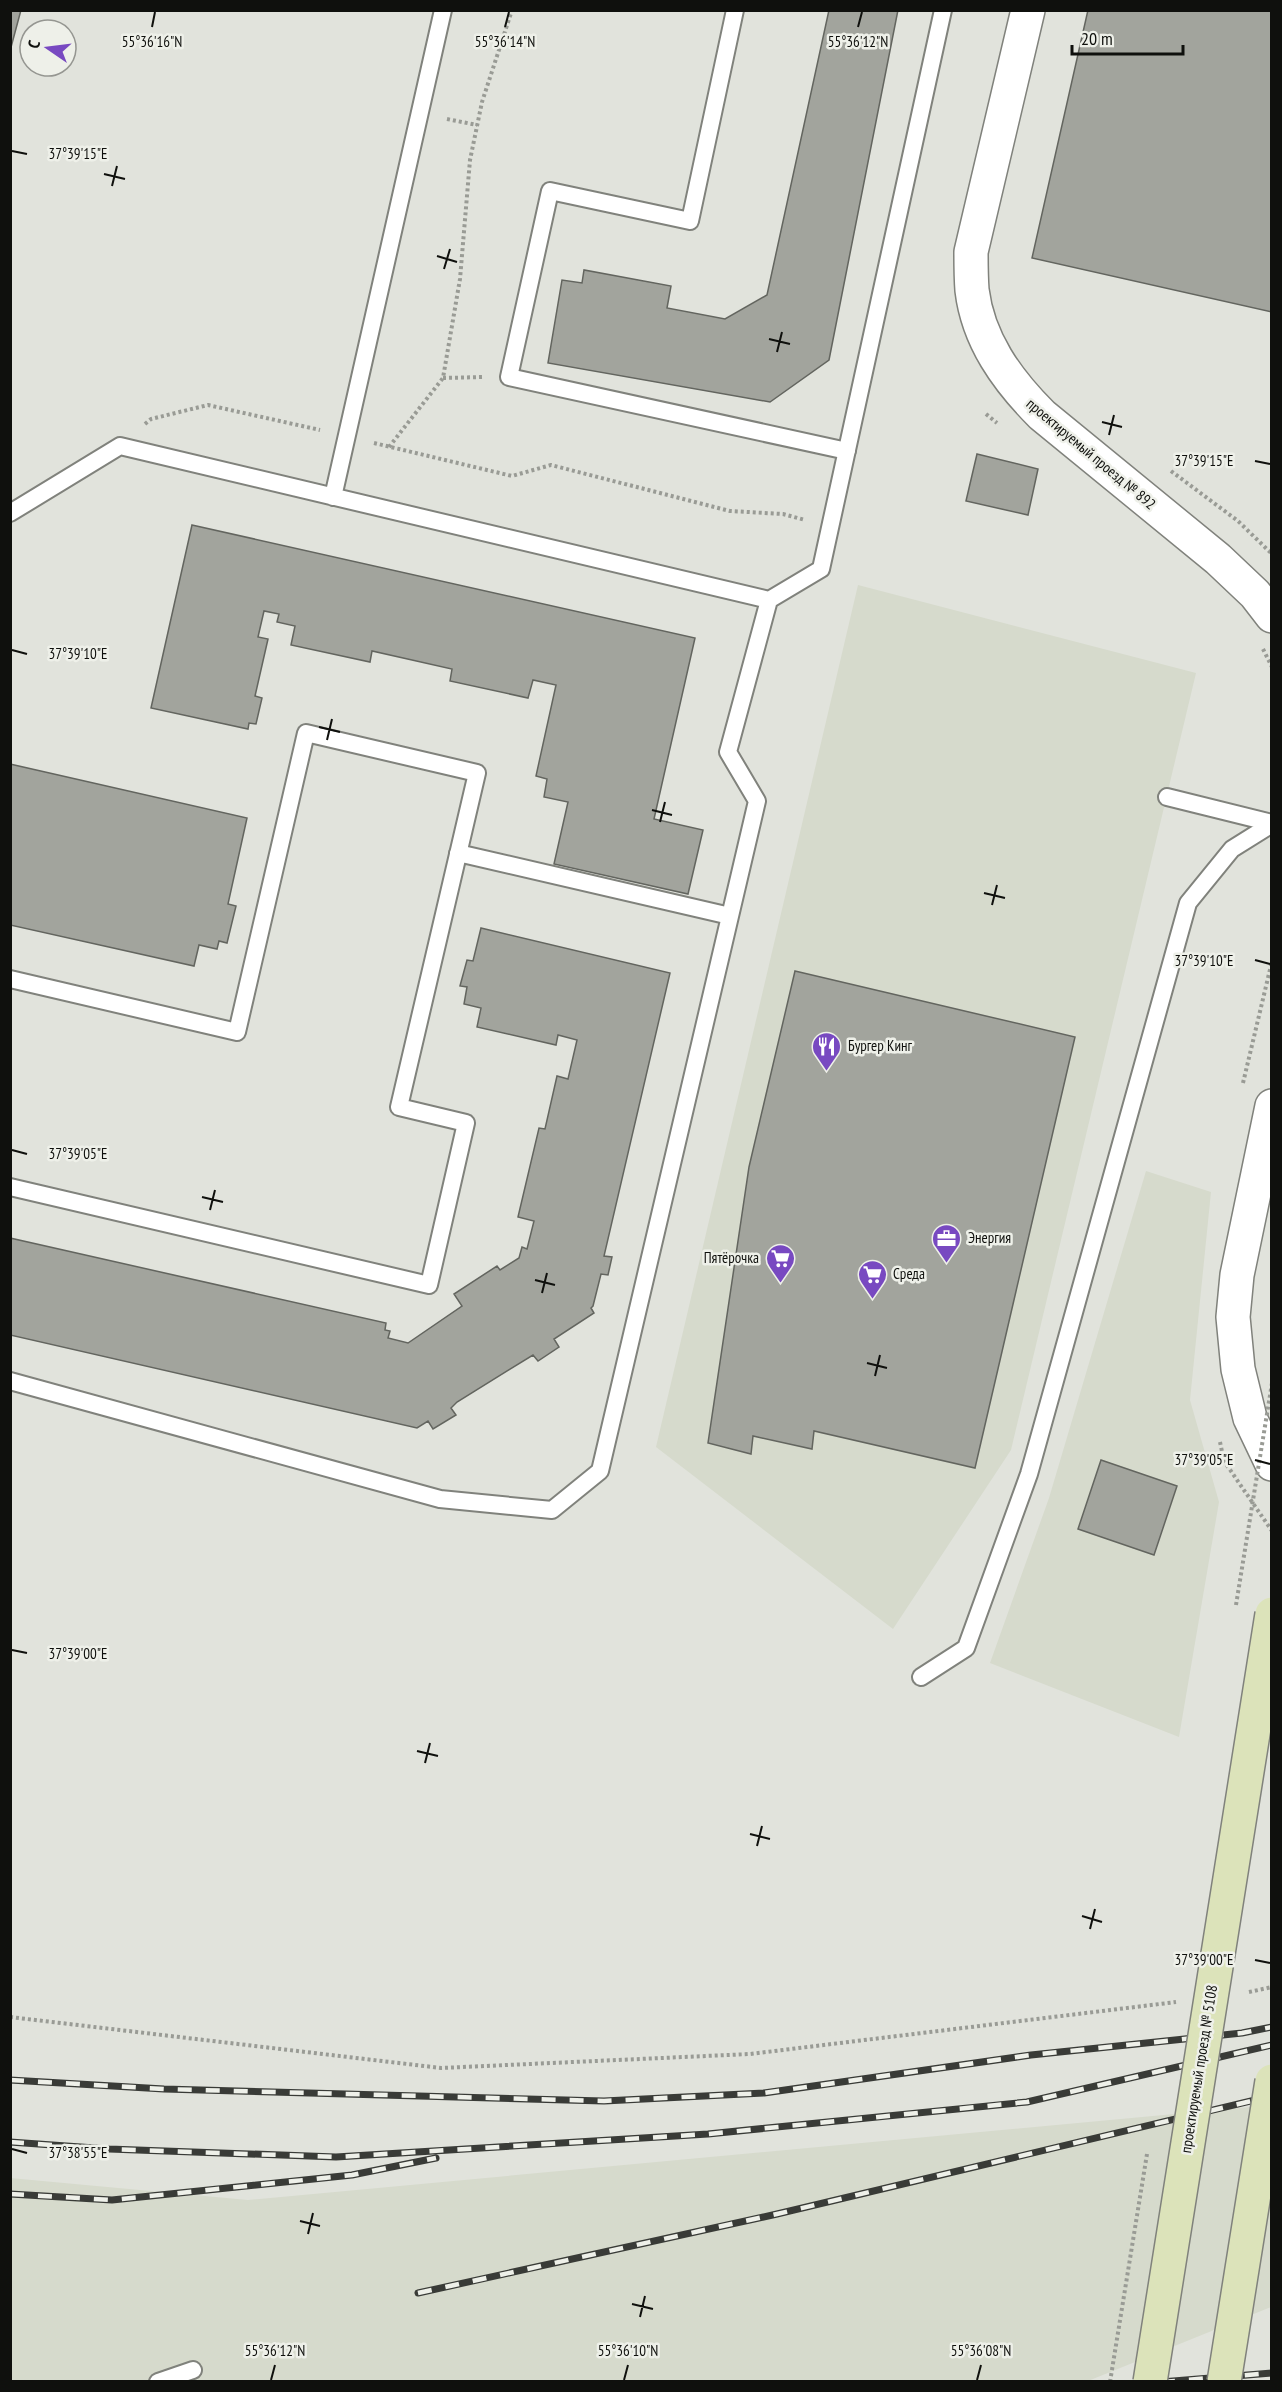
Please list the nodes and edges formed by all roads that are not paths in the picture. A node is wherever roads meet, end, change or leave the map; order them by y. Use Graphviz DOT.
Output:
graph roads {
  1 [pos="443,10"];
  2 [pos="735,10"];
  3 [pos="943,10"];
  4 [pos="1028,10"];
  5 [pos="847,451"];
  6 [pos="333,497"];
  7 [pos="10,513"];
  8 [pos="769,600"];
  9 [pos="1272,616"];
  10 [pos="1167,797"];
  11 [pos="1272,823"];
  12 [pos="458,853"];
  13 [pos="730,916"];
  14 [pos="10,979"];
  15 [pos="1272,1106"];
  16 [pos="10,1188"];
  17 [pos="10,1381"];
  18 [pos="1272,1464"];
  19 [pos="1272,1614"];
  20 [pos="921,1677"];
  21 [pos="1272,2081"];
  22 [pos="193,2370"];
  23 [pos="158,2382"];
  24 [pos="1150,2382"];
  25 [pos="1224,2382"];
  1 -- 6 [label="lane"];
  2 -- 5 [label="lane"];
  3 -- 5 [label="lane"];
  4 -- 9 [label="street, проектируемый проезд № 892"];
  5 -- 8 [label="lane"];
  6 -- 7 [label="lane"];
  6 -- 8 [label="lane"];
  8 -- 13 [label="lane"];
  10 -- 11 [label="lane"];
  11 -- 20 [label="lane"];
  12 -- 13 [label="lane"];
  12 -- 14 [label="lane"];
  12 -- 16 [label="lane"];
  13 -- 17 [label="lane"];
  15 -- 18 [label="street"];
  19 -- 24 [label="main road, проектируемый проезд № 5108, bridge"];
  21 -- 25 [label="main road, bridge"];
  22 -- 23 [label="lane"];
}
